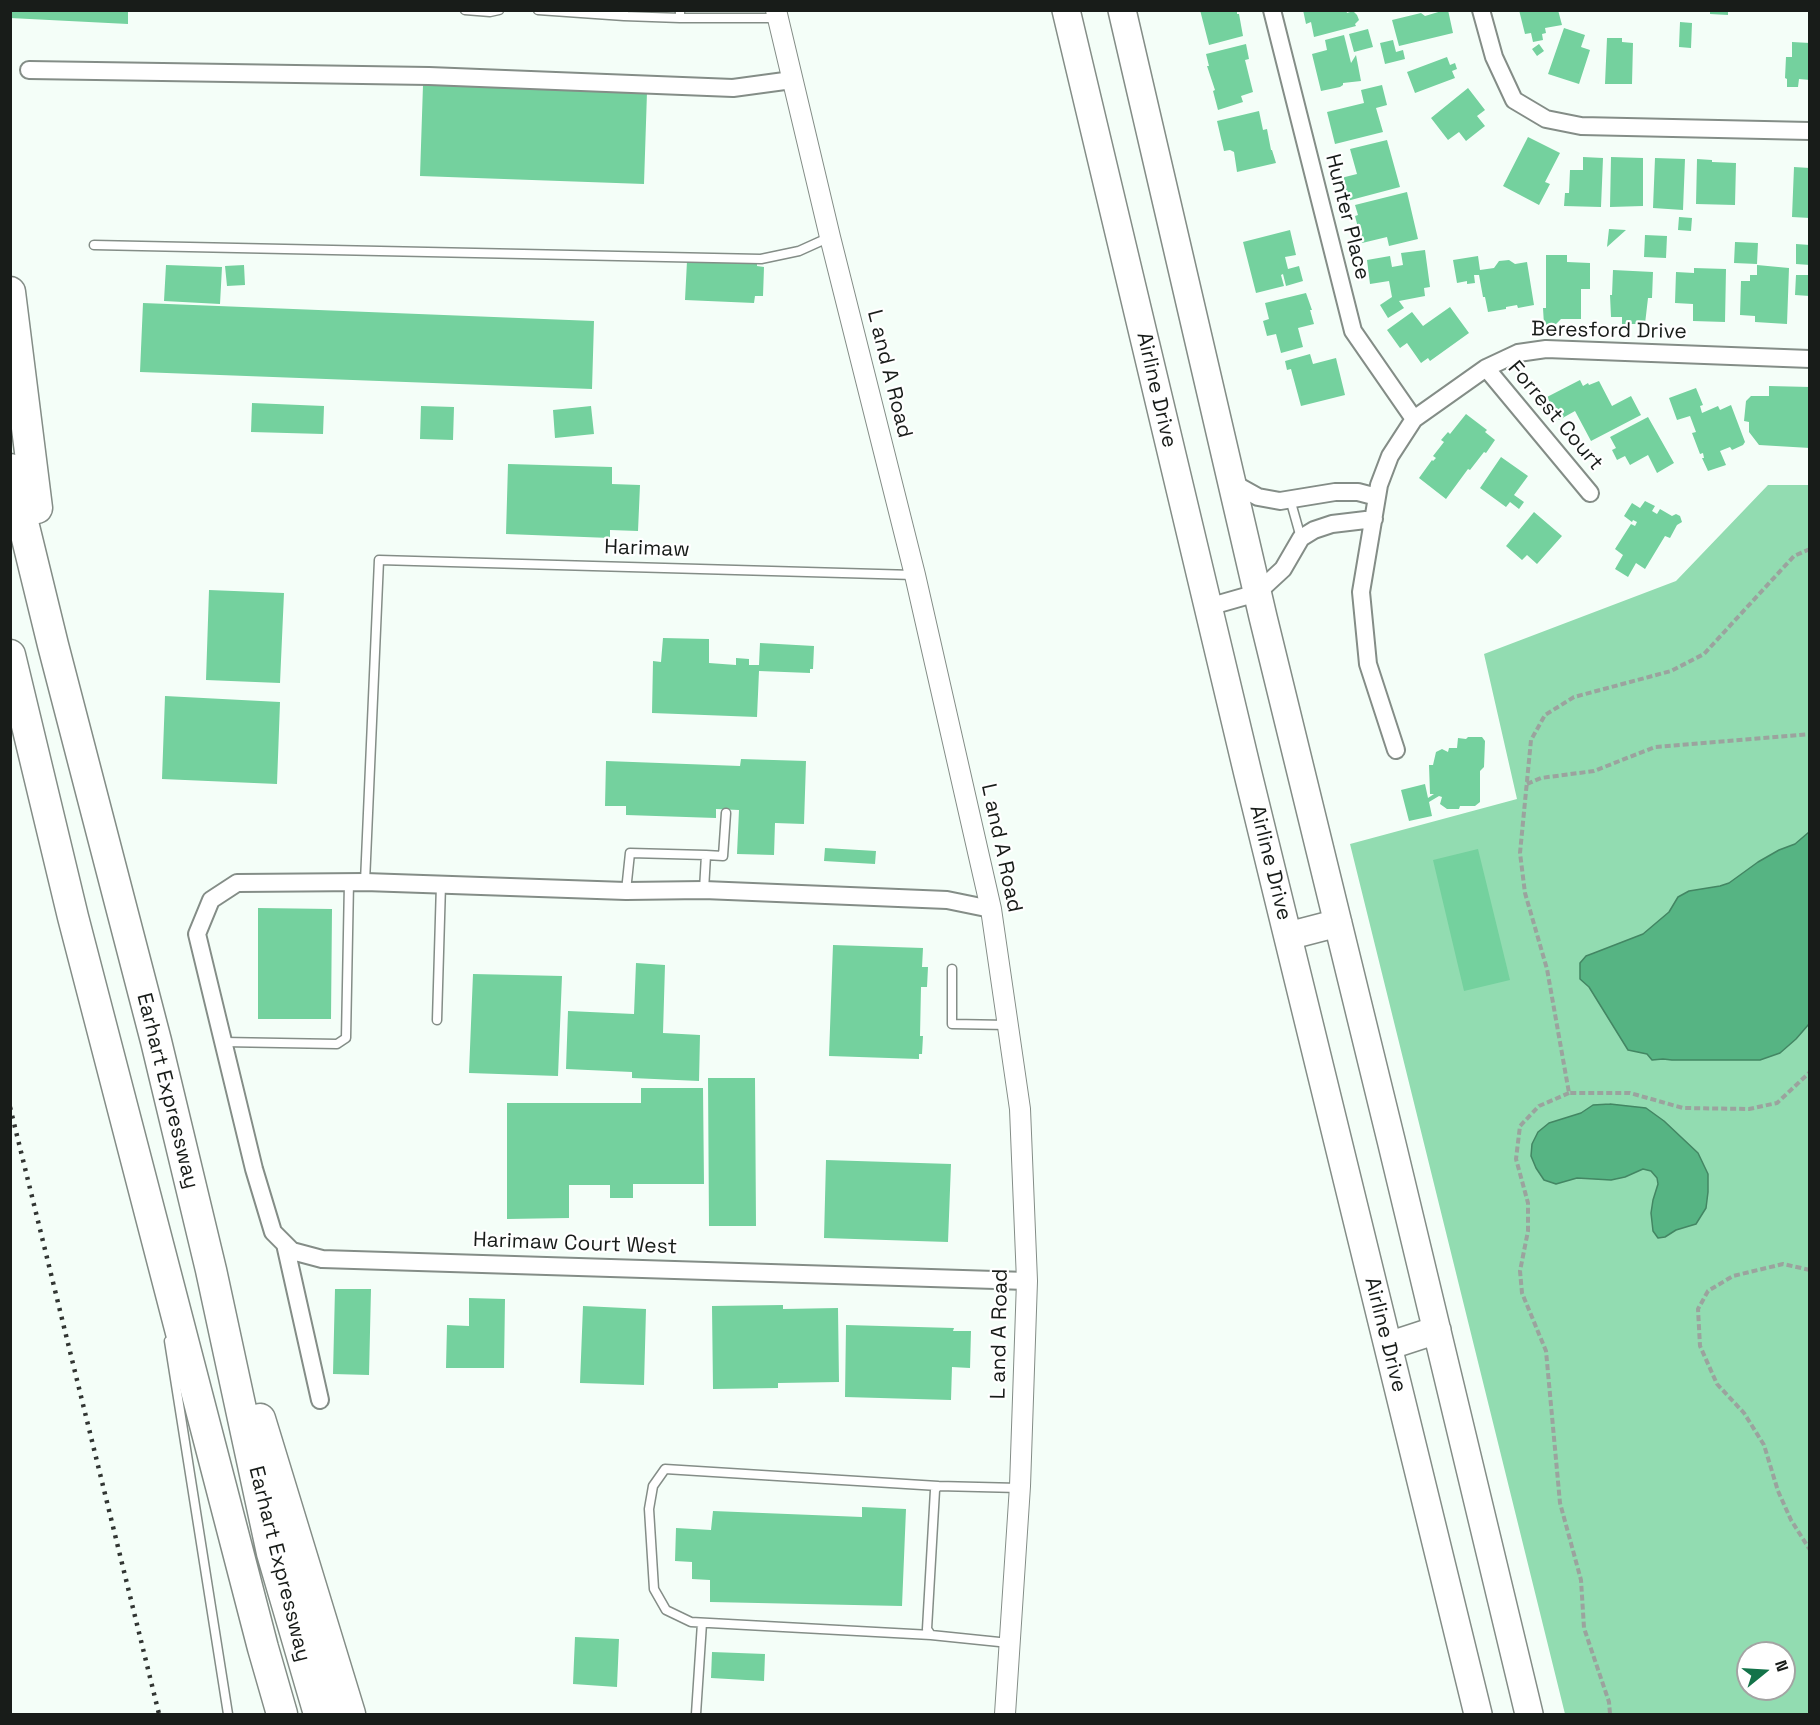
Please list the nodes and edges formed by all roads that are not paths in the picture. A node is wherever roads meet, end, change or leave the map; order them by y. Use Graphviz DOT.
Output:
graph roads {
  1 [pos="465,10"];
  2 [pos="499,10"];
  3 [pos="538,10"];
  4 [pos="1066,10"];
  5 [pos="1122,10"];
  6 [pos="1272,10"];
  7 [pos="1481,10"];
  8 [pos="624,13"];
  9 [pos="680,14"];
  10 [pos="777,14"];
  11 [pos="29,70"];
  12 [pos="792,80"];
  13 [pos="1809,131"];
  14 [pos="830,237"];
  15 [pos="94,244"];
  16 [pos="10,292"];
  17 [pos="1809,359"];
  18 [pos="1486,368"];
  19 [pos="1414,419"];
  20 [pos="10,469"];
  21 [pos="1232,482"];
  22 [pos="1590,493"];
  23 [pos="1377,497"];
  24 [pos="1290,499"];
  25 [pos="1374,519"];
  26 [pos="1301,538"];
  27 [pos="915,575"];
  28 [pos="1257,593"];
  29 [pos="1208,607"];
  30 [pos="53,645"];
  31 [pos="10,655"];
  32 [pos="10,706"];
  33 [pos="1396,750"];
  34 [pos="726,813"];
  35 [pos="706,855"];
  36 [pos="357,882"];
  37 [pos="441,884"];
  38 [pos="704,890"];
  39 [pos="626,891"];
  40 [pos="991,909"];
  41 [pos="74,917"];
  42 [pos="1338,922"];
  43 [pos="1288,936"];
  44 [pos="952,969"];
  45 [pos="437,1020"];
  46 [pos="1008,1025"];
  47 [pos="223,1042"];
  48 [pos="145,1193"];
  49 [pos="285,1244"];
  50 [pos="211,1270"];
  51 [pos="1027,1281"];
  52 [pos="162,1297"];
  53 [pos="1437,1330"];
  54 [pos="167,1332"];
  55 [pos="1388,1346"];
  56 [pos="320,1400"];
  57 [pos="937,1488"];
  58 [pos="1020,1488"];
  59 [pos="702,1623"];
  60 [pos="929,1632"];
  61 [pos="1010,1643"];
  62 [pos="228,1714"];
  63 [pos="282,1714"];
  64 [pos="319,1714"];
  65 [pos="350,1714"];
  66 [pos="696,1714"];
  67 [pos="1005,1714"];
  68 [pos="1478,1714"];
  69 [pos="1529,1714"];
  1 -- 2 [label="lane"];
  3 -- 8 [label="lane"];
  4 -- 29 [label="highway, Airline Drive"];
  5 -- 21 [label="highway"];
  6 -- 19 [label="street, Hunter Place"];
  7 -- 13 [label="street"];
  8 -- 9 [label="lane"];
  9 -- 10 [label="lane"];
  10 -- 12 [label="street, L and A Road"];
  11 -- 12 [label="street"];
  12 -- 14 [label="street, L and A Road"];
  14 -- 15 [label="lane"];
  14 -- 27 [label="street, L and A Road"];
  16 -- 30 [label="highway"];
  17 -- 18 [label="street, Beresford Drive"];
  18 -- 19 [label="street, Beresford Drive"];
  18 -- 22 [label="street, Forrest Court"];
  19 -- 23 [label="street, Beresford Drive"];
  20 -- 30 [label="highway, Earhart Expressway"];
  21 -- 24 [label="street"];
  21 -- 28 [label="highway"];
  23 -- 24 [label="street"];
  23 -- 25 [label="street, Beresford Drive"];
  24 -- 26 [label="lane"];
  25 -- 26 [label="street"];
  25 -- 33 [label="street, Beresford Drive"];
  26 -- 28 [label="street"];
  27 -- 36 [label="lane, Harimaw"];
  27 -- 40 [label="street, L and A Road"];
  28 -- 29 [label="street"];
  28 -- 42 [label="highway"];
  29 -- 43 [label="highway, Airline Drive"];
  30 -- 50 [label="highway, Earhart Expressway"];
  31 -- 41 [label="highway, Earhart Expressway"];
  32 -- 41 [label="highway"];
  34 -- 35 [label="lane"];
  35 -- 38 [label="lane"];
  35 -- 39 [label="lane"];
  36 -- 37 [label="street"];
  36 -- 47 [label="lane"];
  36 -- 47 [label="street"];
  37 -- 39 [label="street"];
  37 -- 45 [label="lane"];
  38 -- 39 [label="street"];
  38 -- 40 [label="street"];
  40 -- 46 [label="street, L and A Road"];
  41 -- 48 [label="highway, Earhart Expressway"];
  42 -- 43 [label="highway"];
  42 -- 53 [label="highway"];
  43 -- 55 [label="highway, Airline Drive"];
  44 -- 46 [label="lane"];
  46 -- 51 [label="street, L and A Road"];
  47 -- 49 [label="street"];
  48 -- 52 [label="lane"];
  48 -- 63 [label="highway, Earhart Expressway"];
  49 -- 51 [label="street, Harimaw Court West"];
  49 -- 56 [label="street"];
  50 -- 64 [label="highway, Earhart Expressway"];
  50 -- 65 [label="highway"];
  51 -- 58 [label="street, L and A Road"];
  53 -- 55 [label="highway"];
  53 -- 69 [label="highway"];
  54 -- 62 [label="lane"];
  55 -- 68 [label="highway, Airline Drive"];
  57 -- 58 [label="lane"];
  57 -- 59 [label="lane"];
  57 -- 60 [label="lane"];
  58 -- 61 [label="street, L and A Road"];
  59 -- 60 [label="lane"];
  59 -- 66 [label="lane"];
  60 -- 61 [label="lane"];
  61 -- 67 [label="street, L and A Road"];
}
